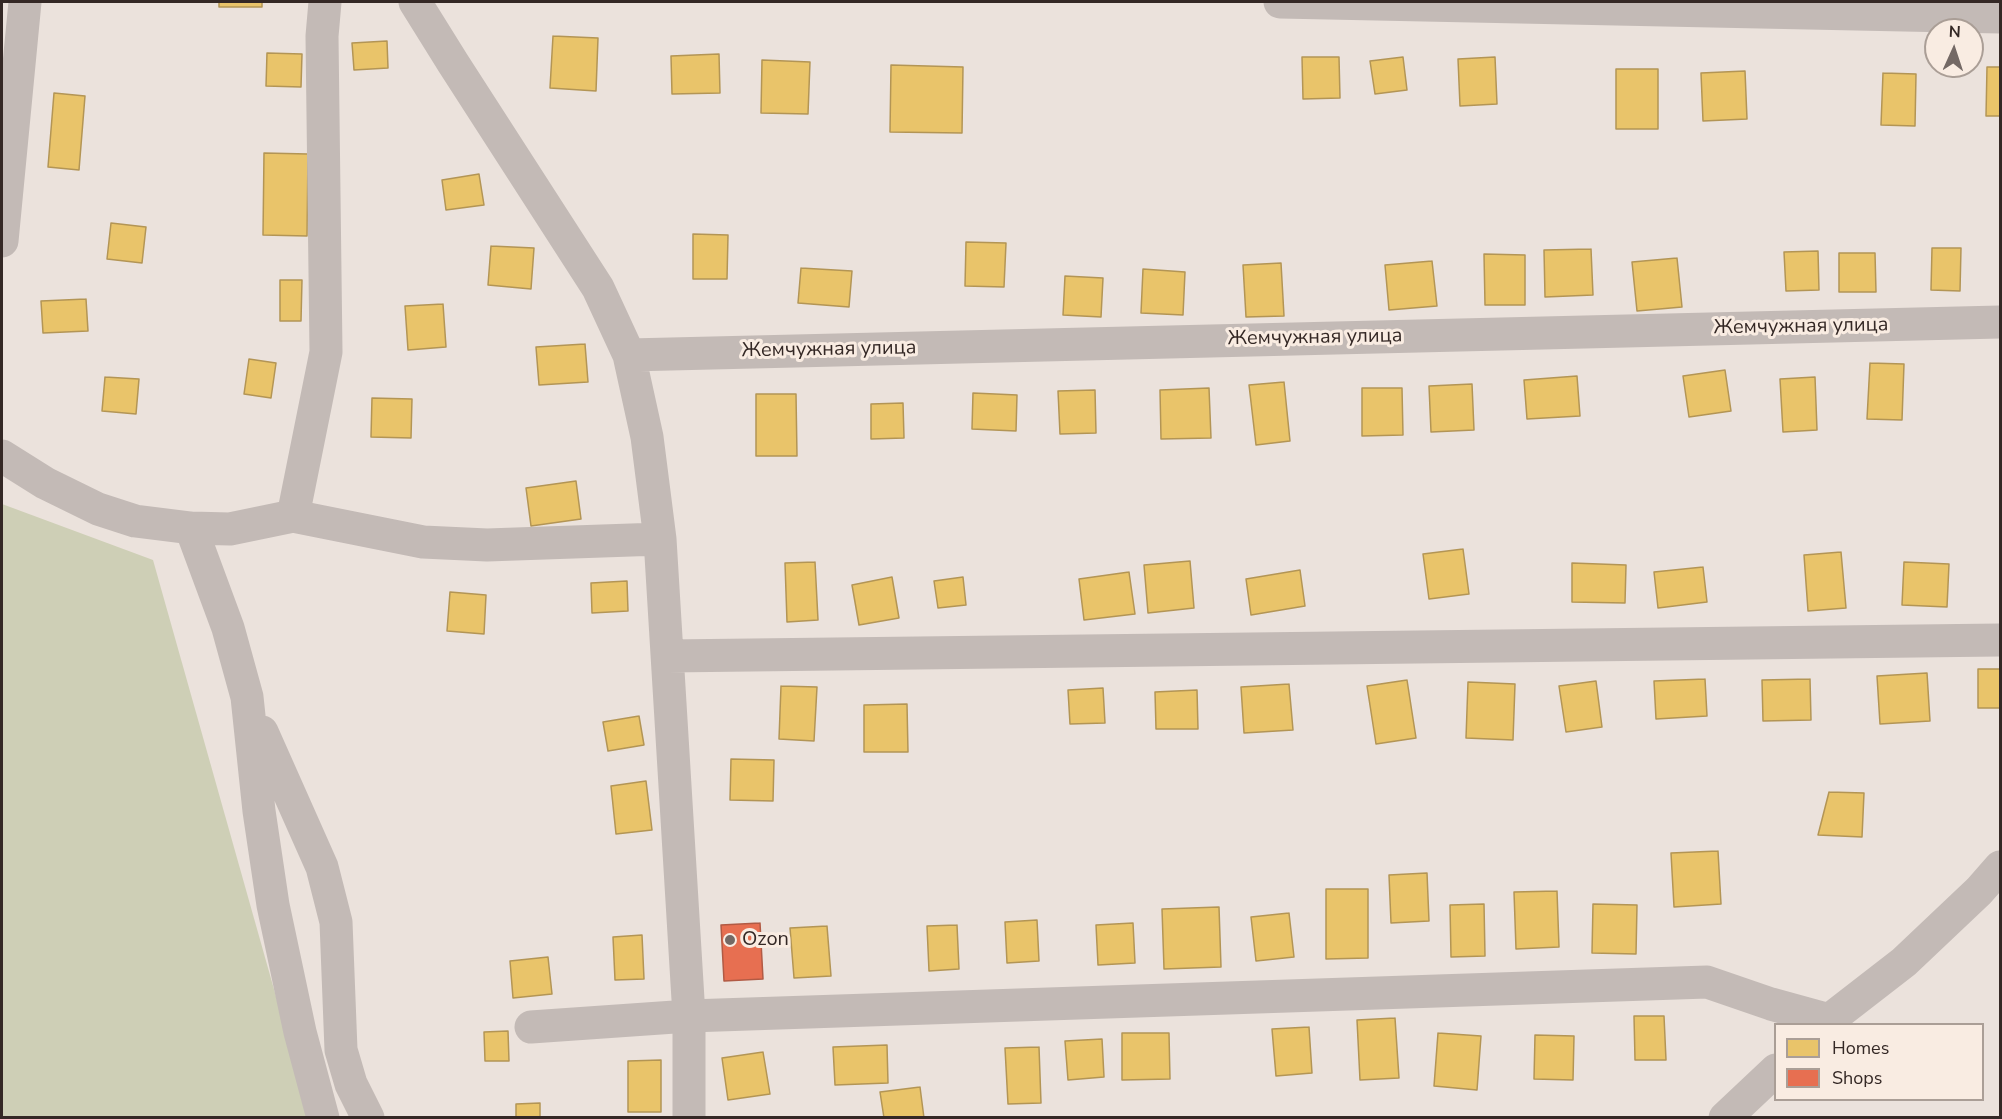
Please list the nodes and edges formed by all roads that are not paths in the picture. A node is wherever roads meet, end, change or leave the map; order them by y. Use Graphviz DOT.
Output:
graph roads {
  1 [pos="25,2"];
  2 [pos="325,2"];
  3 [pos="416,2"];
  4 [pos="1280,2"];
  5 [pos="2001,17"];
  6 [pos="2,241"];
  7 [pos="2001,322"];
  8 [pos="629,355"];
  9 [pos="2,456"];
  10 [pos="293,516"];
  11 [pos="191,528"];
  12 [pos="660,539"];
  13 [pos="2001,640"];
  14 [pos="669,657"];
  15 [pos="248,698"];
  16 [pos="2001,867"];
  17 [pos="288,968"];
  18 [pos="689,1016"];
  19 [pos="1827,1022"];
  20 [pos="531,1027"];
  21 [pos="341,1050"];
  22 [pos="1774,1072"];
  23 [pos="323,1118"];
  24 [pos="368,1118"];
  25 [pos="689,1118"];
  26 [pos="1725,1118"];
  1 -- 6 [label="street"];
  2 -- 10 [label="street"];
  3 -- 8 [label="street"];
  4 -- 5 [label="street"];
  7 -- 8 [label="street, Жемчужная улица"];
  8 -- 12 [label="street"];
  9 -- 11 [label="street"];
  10 -- 11 [label="street"];
  10 -- 12 [label="street"];
  11 -- 15 [label="street"];
  12 -- 14 [label="street"];
  13 -- 14 [label="street"];
  14 -- 18 [label="street"];
  15 -- 17 [label="street"];
  15 -- 21 [label="street"];
  16 -- 19 [label="street"];
  17 -- 21 [label="street"];
  17 -- 23 [label="street"];
  18 -- 19 [label="street"];
  18 -- 20 [label="street"];
  18 -- 25 [label="street"];
  21 -- 24 [label="street"];
  22 -- 26 [label="street"];
}
